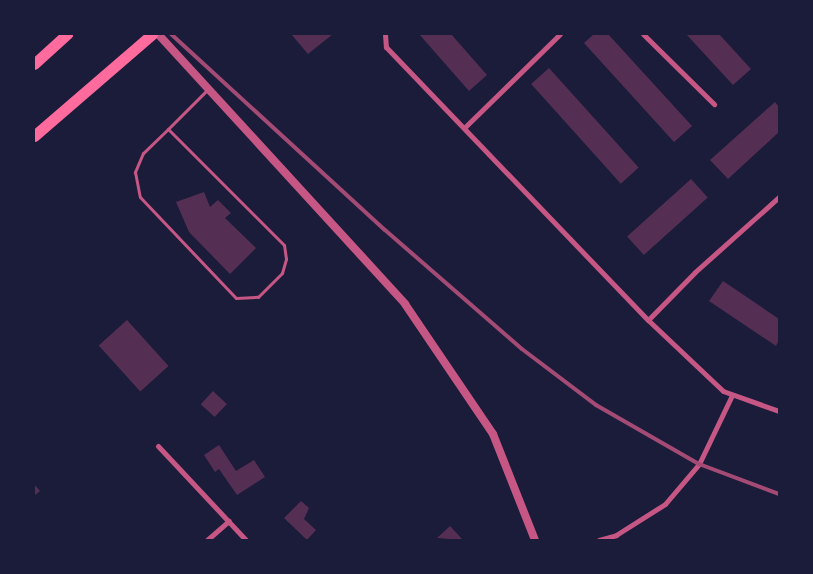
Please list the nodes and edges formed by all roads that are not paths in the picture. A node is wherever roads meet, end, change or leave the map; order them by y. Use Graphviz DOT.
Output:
graph roads {
  1 [pos="67,34"];
  2 [pos="152,34"];
  3 [pos="158,34"];
  4 [pos="386,34"];
  5 [pos="560,34"];
  6 [pos="643,34"];
  7 [pos="34,64"];
  8 [pos="208,89"];
  9 [pos="714,104"];
  10 [pos="464,128"];
  11 [pos="168,129"];
  12 [pos="34,136"];
  13 [pos="779,197"];
  14 [pos="648,320"];
  15 [pos="732,395"];
  16 [pos="779,411"];
  17 [pos="158,446"];
  18 [pos="228,522"];
  19 [pos="207,540"];
  20 [pos="246,540"];
  21 [pos="535,540"];
  22 [pos="598,540"];
  1 -- 7 [label="highway"];
  2 -- 12 [label="highway"];
  3 -- 8 [label="street"];
  4 -- 10 [label="street"];
  5 -- 10 [label="street"];
  6 -- 9 [label="street"];
  8 -- 11 [label="lane"];
  8 -- 21 [label="street"];
  10 -- 14 [label="street"];
  11 -- 11 [label="lane"];
  13 -- 14 [label="street"];
  14 -- 15 [label="street"];
  15 -- 16 [label="street"];
  15 -- 22 [label="street"];
  17 -- 18 [label="street"];
  18 -- 19 [label="street"];
  18 -- 20 [label="street"];
}
